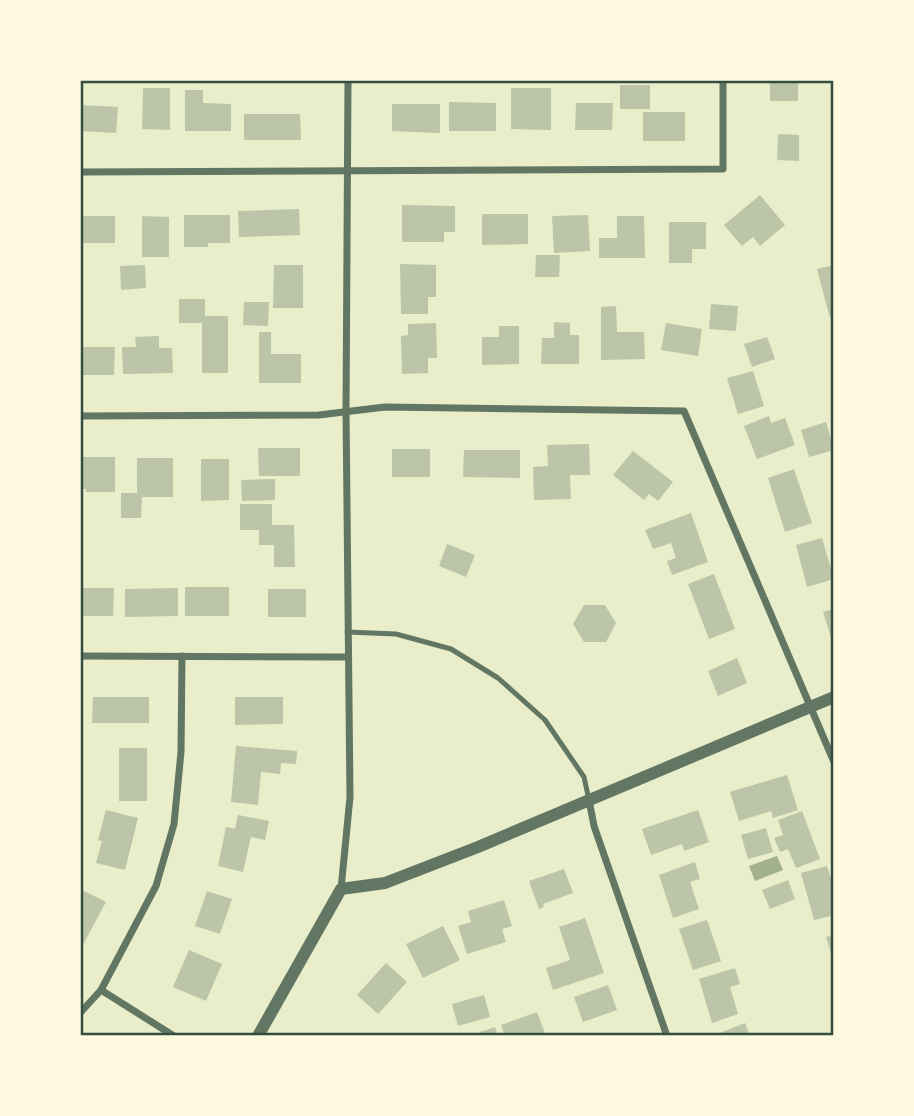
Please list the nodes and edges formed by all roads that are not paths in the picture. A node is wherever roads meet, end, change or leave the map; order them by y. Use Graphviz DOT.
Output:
graph roads {
  1 [pos="348,80"];
  2 [pos="723,80"];
  3 [pos="349,171"];
  4 [pos="80,172"];
  5 [pos="346,411"];
  6 [pos="80,416"];
  7 [pos="347,632"];
  8 [pos="80,656"];
  9 [pos="182,656"];
  10 [pos="347,657"];
  11 [pos="834,696"];
  12 [pos="810,706"];
  13 [pos="834,762"];
  14 [pos="589,800"];
  15 [pos="341,889"];
  16 [pos="100,990"];
  17 [pos="80,1013"];
  18 [pos="667,1034"];
  19 [pos="174,1035"];
  20 [pos="258,1035"];
  21 [pos="657,1035"];
  1 -- 3 [label="street"];
  2 -- 3 [label="street"];
  3 -- 4 [label="street"];
  3 -- 5 [label="street"];
  5 -- 6 [label="street"];
  5 -- 7 [label="street"];
  5 -- 12 [label="street"];
  7 -- 10 [label="street"];
  7 -- 14 [label="lane"];
  8 -- 9 [label="street"];
  9 -- 10 [label="street"];
  9 -- 16 [label="street"];
  10 -- 15 [label="street"];
  11 -- 12 [label="street"];
  12 -- 13 [label="street"];
  12 -- 14 [label="street"];
  14 -- 15 [label="street"];
  14 -- 18 [label="street"];
  15 -- 20 [label="street"];
  16 -- 17 [label="street"];
  16 -- 19 [label="street"];
  18 -- 21 [label="street"];
}
